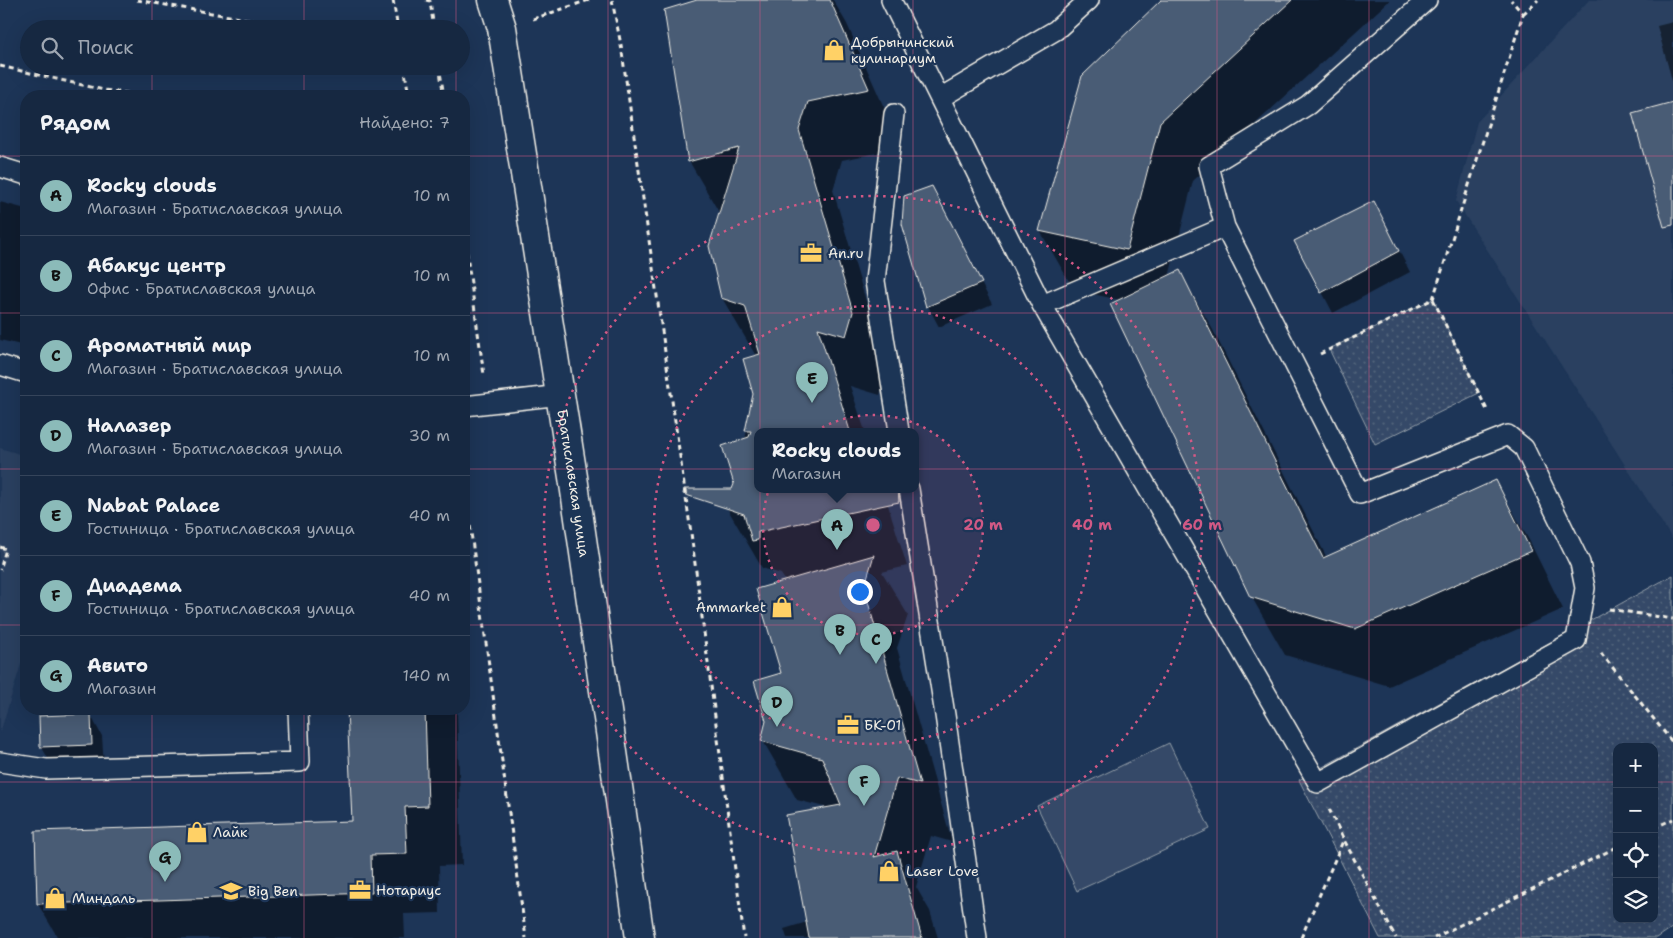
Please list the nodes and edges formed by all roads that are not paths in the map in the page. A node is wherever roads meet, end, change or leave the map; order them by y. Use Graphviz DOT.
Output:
graph roads {
  1 [pos="493,0"];
  2 [pos="504,0"];
  3 [pos="891,0"];
  4 [pos="1089,0"];
  5 [pos="1427,0"];
  6 [pos="502,28"];
  7 [pos="940,98"];
  8 [pos="894,114"];
  9 [pos="0,167"];
  10 [pos="20,173"];
  11 [pos="1225,227"];
  12 [pos="1042,305"];
  13 [pos="0,365"];
  14 [pos="20,371"];
  15 [pos="560,395"];
  16 [pos="470,405"];
  17 [pos="900,428"];
  18 [pos="910,493"];
  19 [pos="298,715"];
  20 [pos="0,762"];
  21 [pos="640,938"];
  22 [pos="977,938"];
  1 -- 6 [label="main road, Братиславская улица"];
  2 -- 6 [label="main road, Братиславская улица"];
  3 -- 7 [label="lane"];
  4 -- 7 [label="lane"];
  5 -- 11 [label="lane"];
  6 -- 15 [label="main road, Братиславская улица"];
  7 -- 12 [label="lane"];
  8 -- 17 [label="lane"];
  9 -- 10 [label="lane"];
  11 -- 12 [label="lane"];
  11 -- 12 [label="lane"];
  13 -- 14 [label="lane"];
  15 -- 16 [label="lane"];
  15 -- 21 [label="main road, Братиславская улица"];
  18 -- 22 [label="lane"];
  19 -- 20 [label="lane"];
}
